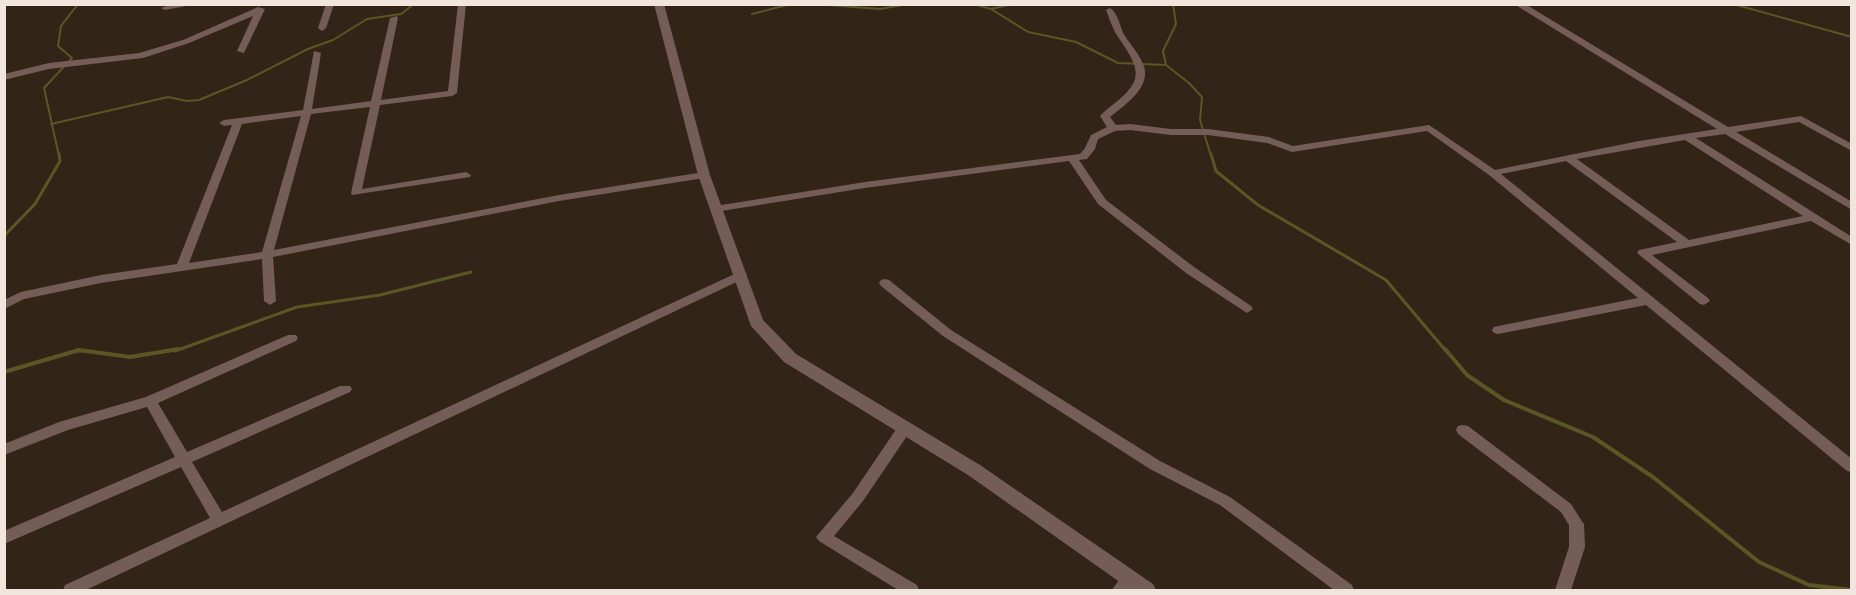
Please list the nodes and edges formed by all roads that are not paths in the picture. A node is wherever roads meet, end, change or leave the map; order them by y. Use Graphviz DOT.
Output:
graph roads {
  1 [pos="194,4"];
  2 [pos="330,4"];
  3 [pos="462,4"];
  4 [pos="659,4"];
  5 [pos="1518,4"];
  6 [pos="165,8"];
  7 [pos="262,8"];
  8 [pos="1110,10"];
  9 [pos="394,18"];
  10 [pos="322,27"];
  11 [pos="241,51"];
  12 [pos="317,53"];
  13 [pos="4,77"];
  14 [pos="376,103"];
  15 [pos="307,112"];
  16 [pos="238,121"];
  17 [pos="224,123"];
  18 [pos="1113,128"];
  19 [pos="1723,130"];
  20 [pos="1686,136"];
  21 [pos="1851,148"];
  22 [pos="1072,158"];
  23 [pos="1568,158"];
  24 [pos="1493,173"];
  25 [pos="704,175"];
  26 [pos="466,176"];
  27 [pos="1851,207"];
  28 [pos="715,209"];
  29 [pos="1812,217"];
  30 [pos="1851,242"];
  31 [pos="1687,244"];
  32 [pos="267,255"];
  33 [pos="182,267"];
  34 [pos="741,275"];
  35 [pos="885,283"];
  36 [pos="1649,300"];
  37 [pos="270,301"];
  38 [pos="1704,301"];
  39 [pos="4,305"];
  40 [pos="1247,309"];
  41 [pos="1498,330"];
  42 [pos="292,338"];
  43 [pos="345,389"];
  44 [pos="150,401"];
  45 [pos="904,429"];
  46 [pos="1463,430"];
  47 [pos="4,450"];
  48 [pos="183,458"];
  49 [pos="1851,467"];
  50 [pos="219,521"];
  51 [pos="4,538"];
  52 [pos="1125,584"];
  53 [pos="71,591"];
  54 [pos="911,591"];
  55 [pos="1146,591"];
  56 [pos="1346,591"];
  57 [pos="1563,591"];
  1 -- 6 [label="street"];
  2 -- 10 [label="street"];
  3 -- 14 [label="street"];
  4 -- 25 [label="street"];
  5 -- 19 [label="street"];
  7 -- 11 [label="street"];
  7 -- 13 [label="street"];
  8 -- 18 [label="street"];
  9 -- 14 [label="street"];
  12 -- 15 [label="street"];
  14 -- 15 [label="street"];
  14 -- 26 [label="street"];
  15 -- 16 [label="street"];
  15 -- 32 [label="street"];
  16 -- 17 [label="street"];
  16 -- 33 [label="street"];
  18 -- 22 [label="street"];
  18 -- 24 [label="street"];
  19 -- 20 [label="street"];
  19 -- 21 [label="street"];
  19 -- 27 [label="street"];
  20 -- 23 [label="street"];
  20 -- 29 [label="street"];
  22 -- 28 [label="street"];
  22 -- 40 [label="street"];
  23 -- 24 [label="street"];
  23 -- 31 [label="street"];
  24 -- 36 [label="street"];
  25 -- 28 [label="street"];
  25 -- 32 [label="street"];
  28 -- 34 [label="street"];
  29 -- 30 [label="street"];
  29 -- 31 [label="street"];
  31 -- 38 [label="street"];
  32 -- 33 [label="street"];
  32 -- 37 [label="street"];
  33 -- 39 [label="street"];
  34 -- 45 [label="street"];
  34 -- 50 [label="street"];
  35 -- 56 [label="street"];
  36 -- 41 [label="street"];
  36 -- 49 [label="street"];
  42 -- 44 [label="street"];
  43 -- 48 [label="street"];
  44 -- 47 [label="street"];
  44 -- 48 [label="street"];
  45 -- 52 [label="street"];
  45 -- 54 [label="street"];
  46 -- 57 [label="street"];
  48 -- 50 [label="street"];
  48 -- 51 [label="street"];
  50 -- 53 [label="street"];
  52 -- 55 [label="street"];
}
